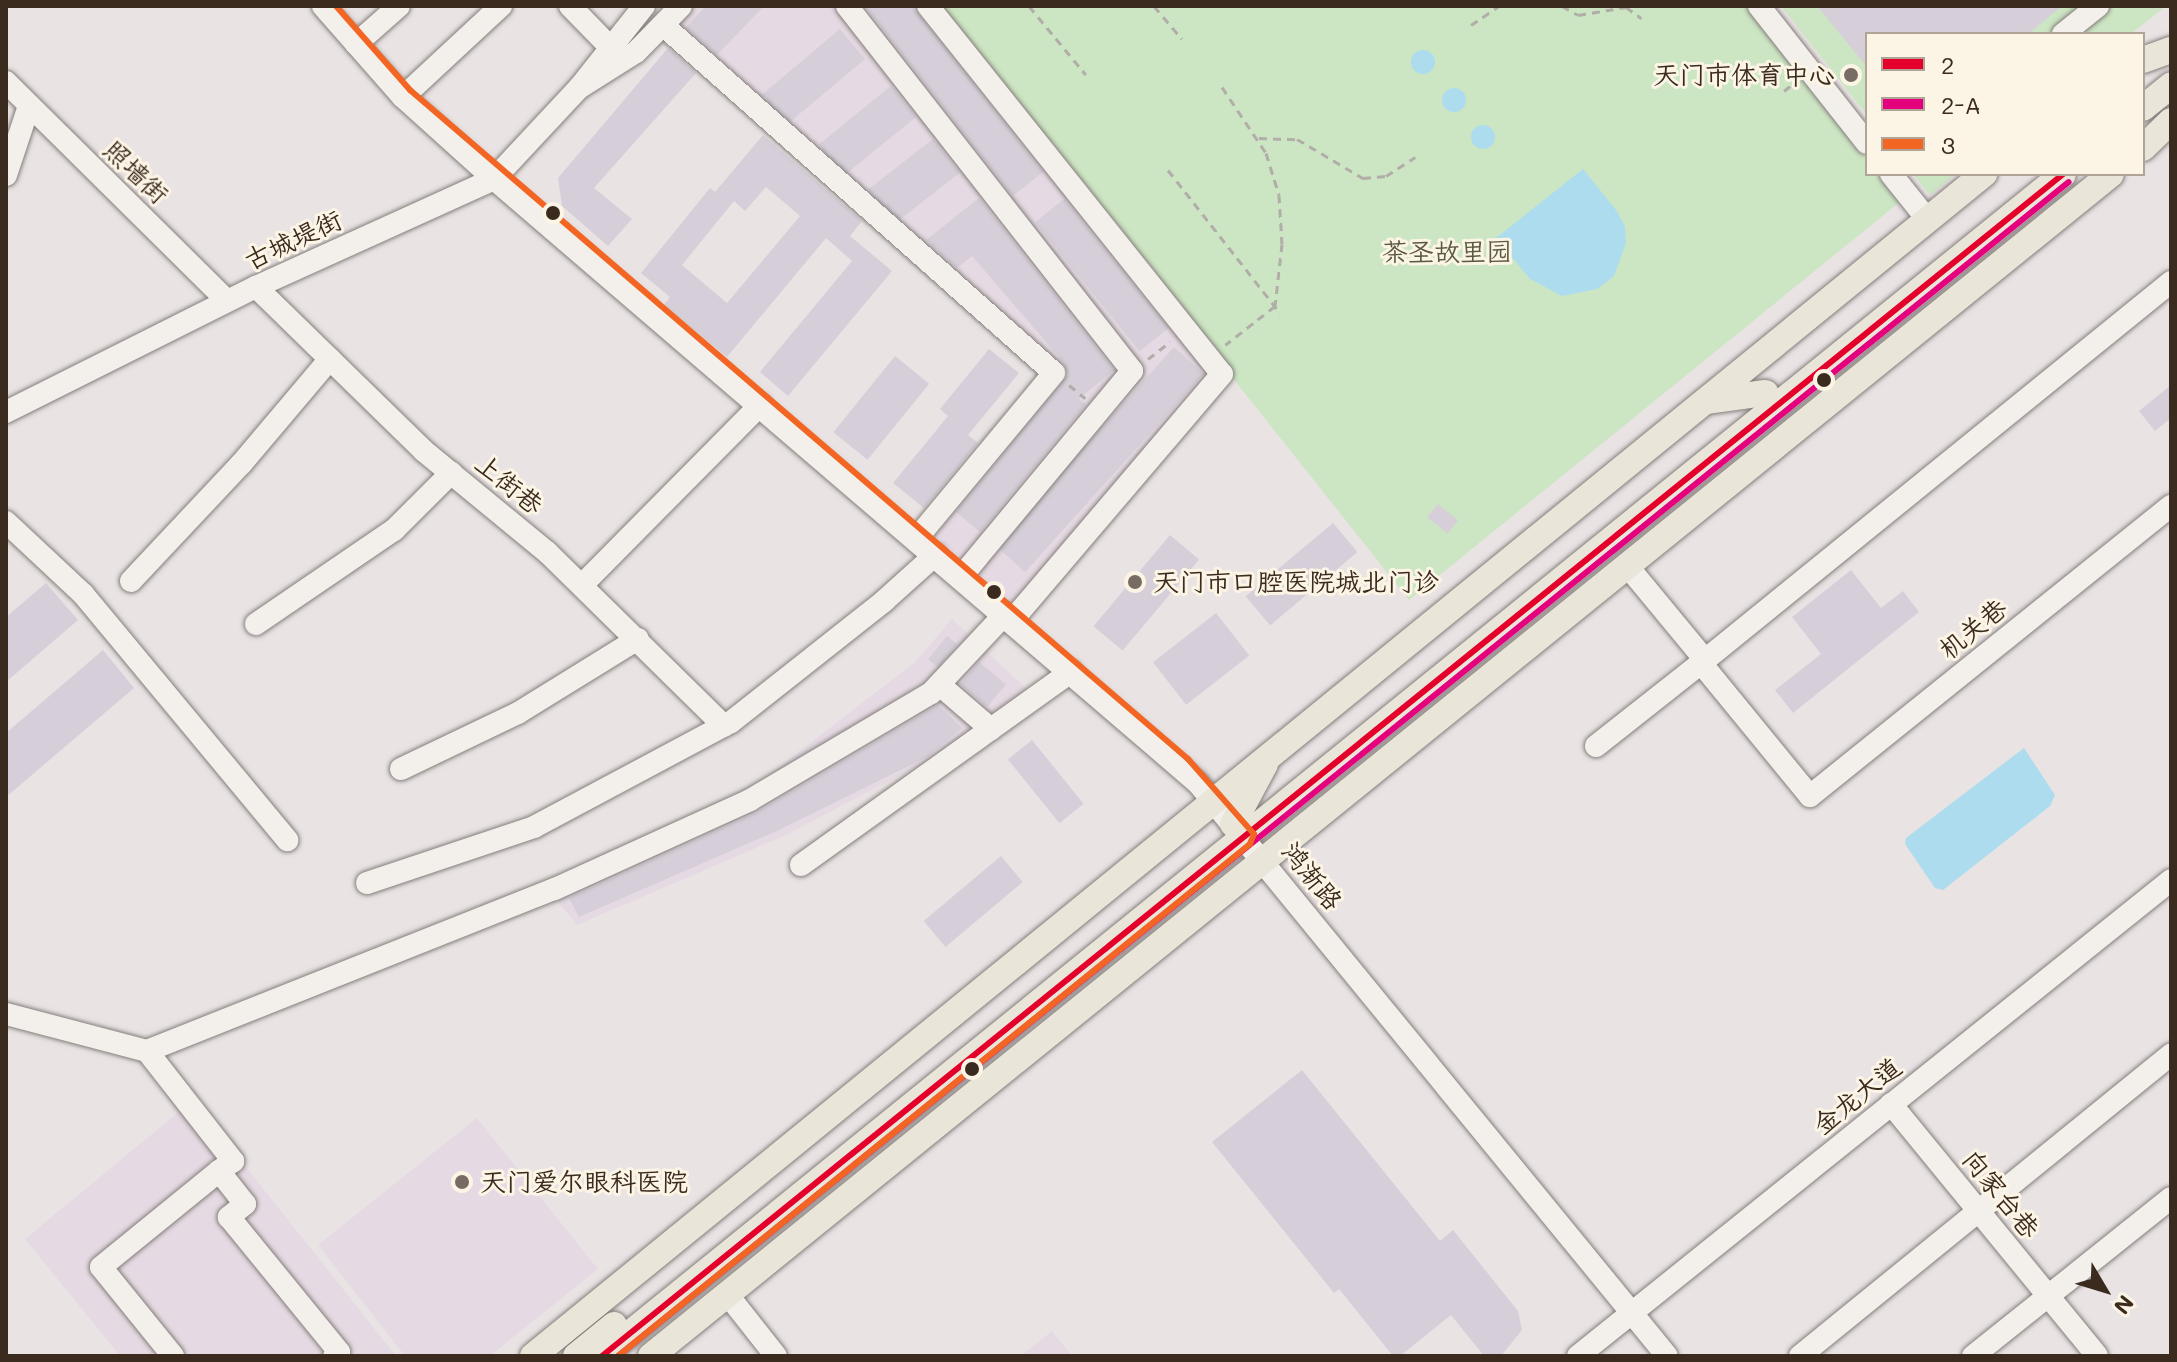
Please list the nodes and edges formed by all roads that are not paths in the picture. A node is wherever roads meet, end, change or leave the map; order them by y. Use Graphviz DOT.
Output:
graph roads {
  1 [pos="323,6"];
  2 [pos="399,6"];
  3 [pos="501,6"];
  4 [pos="570,6"];
  5 [pos="644,6"];
  6 [pos="681,6"];
  7 [pos="847,6"];
  8 [pos="928,6"];
  9 [pos="1759,6"];
  10 [pos="2098,6"];
  11 [pos="663,25"];
  12 [pos="2066,32"];
  13 [pos="356,44"];
  14 [pos="608,45"];
  15 [pos="2171,50"];
  16 [pos="2145,59"];
  17 [pos="2171,64"];
  18 [pos="6,82"];
  19 [pos="2145,85"];
  20 [pos="2171,85"];
  21 [pos="579,88"];
  22 [pos="403,97"];
  23 [pos="29,106"];
  24 [pos="2145,106"];
  25 [pos="2169,128"];
  26 [pos="1865,140"];
  27 [pos="2145,146"];
  28 [pos="6,175"];
  29 [pos="1893,176"];
  30 [pos="1981,176"];
  31 [pos="2033,176"];
  32 [pos="2061,176"];
  33 [pos="2109,176"];
  34 [pos="494,179"];
  35 [pos="1927,219"];
  36 [pos="1934,280"];
  37 [pos="2171,282"];
  38 [pos="256,287"];
  39 [pos="227,301"];
  40 [pos="330,359"];
  41 [pos="1879,365"];
  42 [pos="1765,393"];
  43 [pos="1702,402"];
  44 [pos="760,405"];
  45 [pos="6,412"];
  46 [pos="451,473"];
  47 [pos="2171,506"];
  48 [pos="6,522"];
  49 [pos="916,539"];
  50 [pos="935,555"];
  51 [pos="1629,568"];
  52 [pos="961,577"];
  53 [pos="131,581"];
  54 [pos="582,585"];
  55 [pos="1009,618"];
  56 [pos="256,624"];
  57 [pos="638,639"];
  58 [pos="1703,661"];
  59 [pos="1071,672"];
  60 [pos="941,686"];
  61 [pos="724,726"];
  62 [pos="991,729"];
  63 [pos="1596,746"];
  64 [pos="1270,753"];
  65 [pos="401,769"];
  66 [pos="1342,795"];
  67 [pos="1213,800"];
  68 [pos="1238,830"];
  69 [pos="287,840"];
  70 [pos="1263,860"];
  71 [pos="801,865"];
  72 [pos="2171,880"];
  73 [pos="367,883"];
  74 [pos="6,1014"];
  75 [pos="147,1051"];
  76 [pos="2171,1055"];
  77 [pos="1891,1104"];
  78 [pos="219,1171"];
  79 [pos="2171,1198"];
  80 [pos="1978,1211"];
  81 [pos="727,1294"];
  82 [pos="2048,1295"];
  83 [pos="1632,1312"];
  84 [pos="173,1356"];
  85 [pos="334,1356"];
  86 [pos="533,1356"];
  87 [pos="576,1356"];
  88 [pos="602,1356"];
  89 [pos="651,1356"];
  90 [pos="776,1356"];
  91 [pos="1578,1356"];
  92 [pos="1667,1356"];
  93 [pos="1800,1356"];
  94 [pos="1973,1356"];
  95 [pos="2097,1356"];
  1 -- 13 [label="street, 鸿渐路"];
  2 -- 13 [label="street"];
  3 -- 22 [label="street"];
  4 -- 14 [label="street"];
  5 -- 14 [label="street, 古城堤街"];
  6 -- 11 [label="street, 古城堤街"];
  7 -- 52 [label="street"];
  8 -- 55 [label="street"];
  9 -- 26 [label="street"];
  10 -- 12 [label="street"];
  11 -- 21 [label="street, 古城堤街"];
  11 -- 49 [label="street"];
  13 -- 22 [label="street, 鸿渐路"];
  14 -- 21 [label="street, 古城堤街"];
  15 -- 16 [label="main road"];
  17 -- 19 [label="main road"];
  18 -- 23 [label="street, 照墙街"];
  20 -- 24 [label="main road"];
  21 -- 34 [label="street, 古城堤街"];
  22 -- 34 [label="street, 鸿渐路"];
  23 -- 28 [label="street"];
  23 -- 39 [label="street, 照墙街"];
  25 -- 27 [label="main road"];
  29 -- 35 [label="street"];
  30 -- 35 [label="main road"];
  31 -- 42 [label="main road"];
  32 -- 36 [label="main road"];
  33 -- 41 [label="main road"];
  34 -- 38 [label="street, 古城堤街"];
  34 -- 44 [label="street, 鸿渐路"];
  35 -- 43 [label="main road"];
  36 -- 41 [label="main road"];
  36 -- 68 [label="main road"];
  37 -- 58 [label="street"];
  38 -- 39 [label="street, 古城堤街"];
  38 -- 40 [label="street, 上街巷"];
  39 -- 45 [label="street, 古城堤街"];
  40 -- 46 [label="street, 上街巷"];
  40 -- 53 [label="street"];
  41 -- 51 [label="main road"];
  42 -- 43 [label="main road"];
  42 -- 68 [label="main road"];
  43 -- 64 [label="main road"];
  44 -- 49 [label="street, 鸿渐路"];
  44 -- 54 [label="street"];
  46 -- 54 [label="street, 上街巷"];
  46 -- 56 [label="street"];
  47 -- 58 [label="street, 机关巷"];
  48 -- 69 [label="street"];
  49 -- 50 [label="street, 鸿渐路"];
  50 -- 52 [label="street, 鸿渐路"];
  50 -- 61 [label="street"];
  51 -- 58 [label="street"];
  51 -- 66 [label="main road"];
  52 -- 55 [label="street, 鸿渐路"];
  54 -- 57 [label="street, 上街巷"];
  55 -- 59 [label="street, 鸿渐路"];
  55 -- 60 [label="street"];
  57 -- 61 [label="street, 上街巷"];
  57 -- 65 [label="street"];
  58 -- 63 [label="street"];
  59 -- 62 [label="street"];
  59 -- 67 [label="street, 鸿渐路"];
  60 -- 62 [label="street"];
  60 -- 75 [label="street"];
  61 -- 73 [label="street"];
  62 -- 71 [label="street"];
  64 -- 67 [label="main road"];
  64 -- 68 [label="main road"];
  66 -- 68 [label="main road"];
  66 -- 70 [label="main road"];
  67 -- 68 [label="street, 鸿渐路"];
  67 -- 86 [label="main road"];
  68 -- 70 [label="street, 鸿渐路"];
  68 -- 87 [label="main road"];
  68 -- 88 [label="main road"];
  70 -- 81 [label="main road"];
  70 -- 83 [label="street, 鸿渐路"];
  72 -- 77 [label="street, 金龙大道"];
  74 -- 75 [label="street"];
  75 -- 78 [label="street"];
  76 -- 80 [label="street"];
  77 -- 80 [label="street, 向家台巷"];
  77 -- 83 [label="street, 金龙大道"];
  78 -- 84 [label="street"];
  78 -- 85 [label="street"];
  79 -- 82 [label="street"];
  80 -- 82 [label="street, 向家台巷"];
  80 -- 93 [label="street"];
  81 -- 89 [label="main road"];
  81 -- 90 [label="street"];
  82 -- 94 [label="street"];
  82 -- 95 [label="street, 向家台巷"];
  83 -- 91 [label="street, 金龙大道"];
  83 -- 92 [label="street, 鸿渐路"];
}
